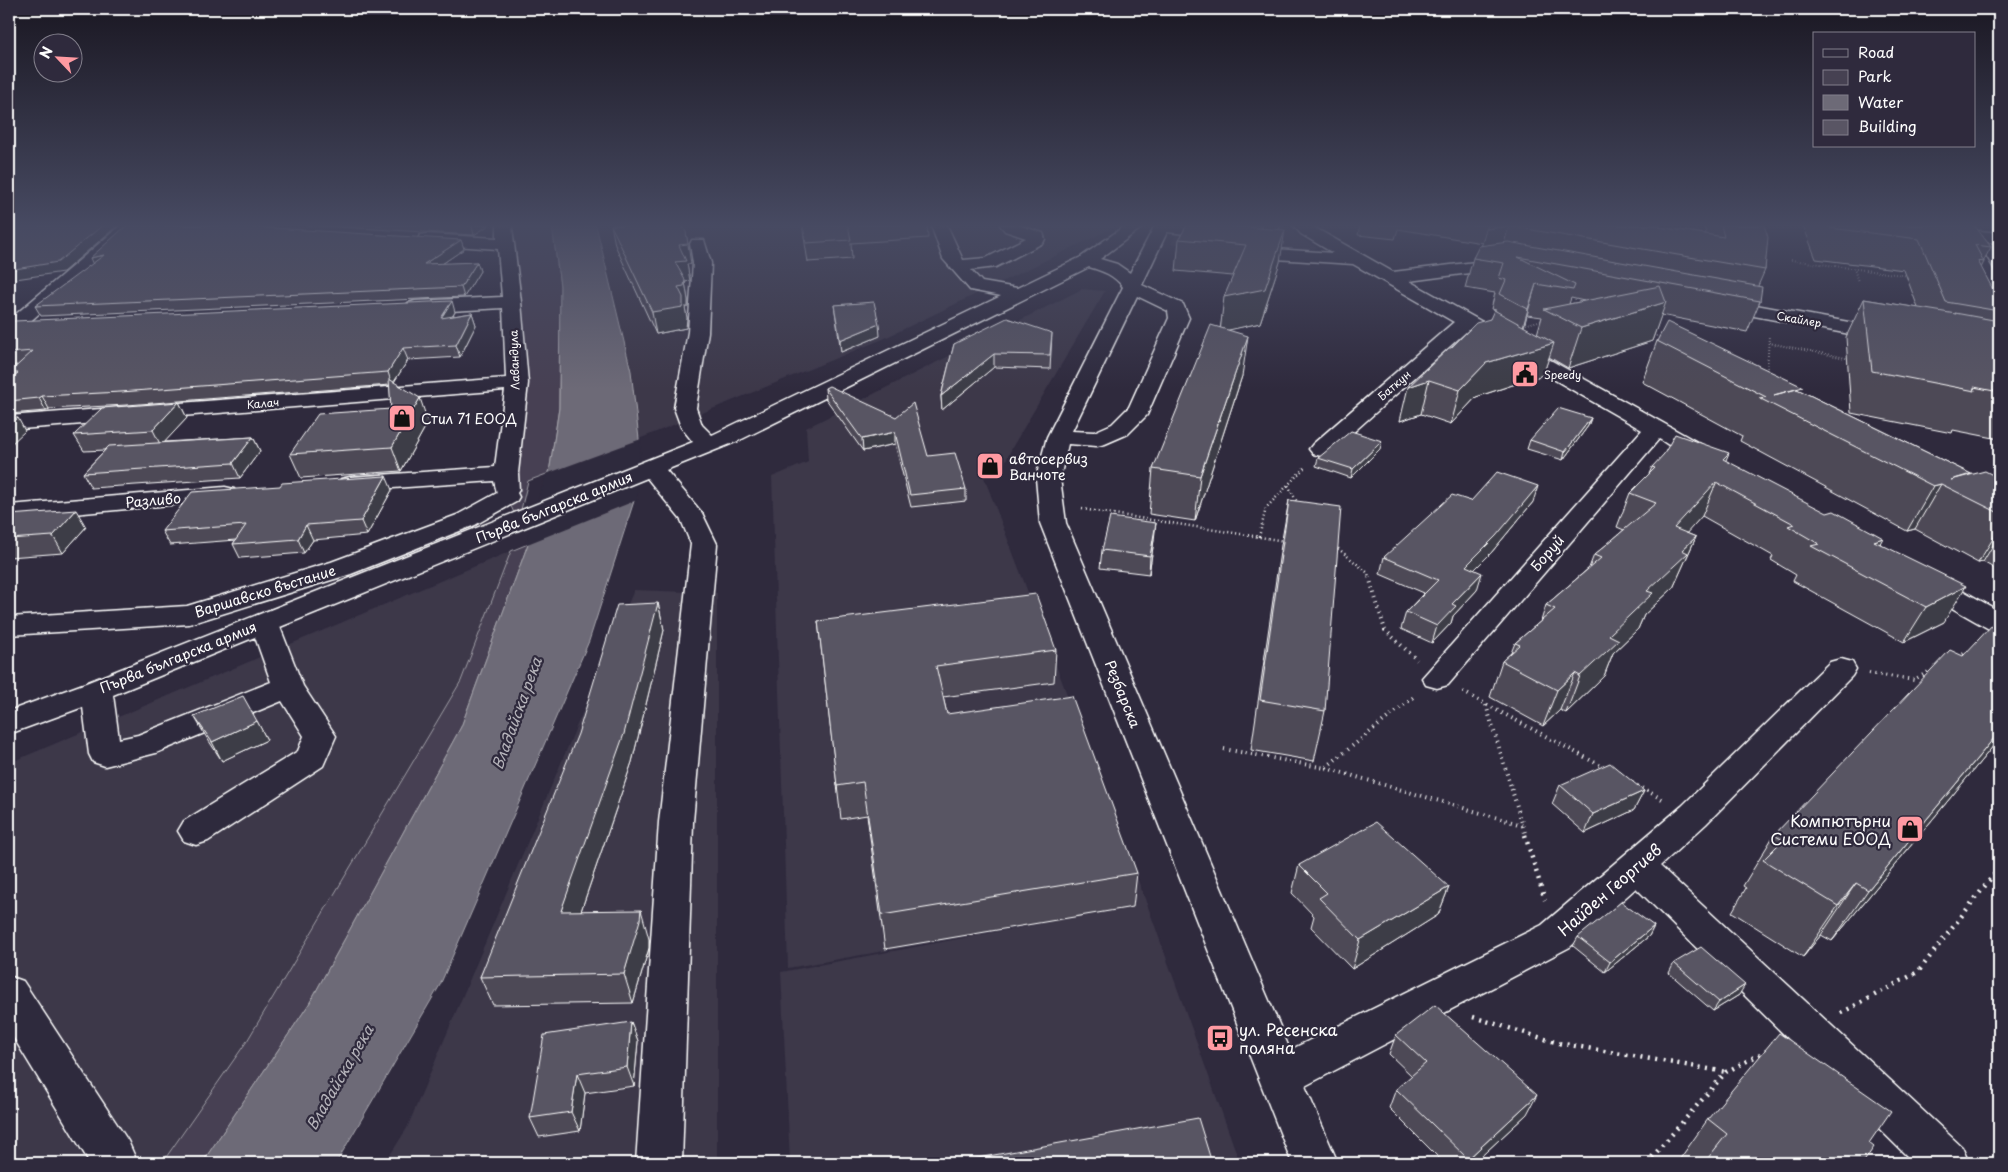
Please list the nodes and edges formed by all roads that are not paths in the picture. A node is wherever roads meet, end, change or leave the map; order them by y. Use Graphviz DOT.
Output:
graph roads {
  1 [pos="67,280"];
  2 [pos="510,280"];
  3 [pos="701,280"];
  4 [pos="971,280"];
  5 [pos="1047,280"];
  6 [pos="1127,280"];
  7 [pos="1136,280"];
  8 [pos="1394,280"];
  9 [pos="1990,280"];
  10 [pos="1132,287"];
  11 [pos="1017,294"];
  12 [pos="1999,296"];
  13 [pos="1702,301"];
  14 [pos="512,302"];
  15 [pos="402,307"];
  16 [pos="1467,321"];
  17 [pos="44,324"];
  18 [pos="11,328"];
  19 [pos="1903,338"];
  20 [pos="517,383"];
  21 [pos="9,423"];
  22 [pos="1656,428"];
  23 [pos="1058,437"];
  24 [pos="708,445"];
  25 [pos="1321,449"];
  26 [pos="651,468"];
  27 [pos="1725,468"];
  28 [pos="323,486"];
  29 [pos="245,492"];
  30 [pos="510,497"];
  31 [pos="9,513"];
  32 [pos="1907,571"];
  33 [pos="1994,619"];
  34 [pos="264,622"];
  35 [pos="9,626"];
  36 [pos="1841,669"];
  37 [pos="1437,678"];
  38 [pos="288,687"];
  39 [pos="97,690"];
  40 [pos="9,723"];
  41 [pos="196,831"];
  42 [pos="1637,866"];
  43 [pos="9,994"];
  44 [pos="1280,1078"];
  45 [pos="112,1157"];
  46 [pos="660,1163"];
  47 [pos="1315,1163"];
  48 [pos="1946,1163"];
  1 -- 18 [label="street"];
  2 -- 14 [label="street, Лавандула"];
  3 -- 24 [label="street"];
  4 -- 11 [label="street"];
  5 -- 11 [label="street, Първа българска армия"];
  6 -- 10 [label="street"];
  7 -- 10 [label="street, Резбарска"];
  8 -- 16 [label="street"];
  9 -- 12 [label="street"];
  10 -- 23 [label="street, Резбарска"];
  10 -- 23 [label="street"];
  11 -- 24 [label="street, Първа българска армия"];
  13 -- 19 [label="street, Скайлер"];
  14 -- 15 [label="street"];
  14 -- 20 [label="street, Лавандула"];
  16 -- 22 [label="street"];
  16 -- 25 [label="street, Баткун"];
  17 -- 18 [label="street"];
  20 -- 21 [label="street, Калач"];
  20 -- 30 [label="street, Лавандула"];
  22 -- 27 [label="street"];
  22 -- 37 [label="street, Боруй"];
  23 -- 44 [label="street, Резбарска"];
  24 -- 26 [label="street, Първа българска армия"];
  26 -- 30 [label="street, Първа българска армия"];
  26 -- 46 [label="street"];
  28 -- 30 [label="street"];
  29 -- 31 [label="street, Разливо"];
  30 -- 34 [label="street, Първа българска армия"];
  30 -- 35 [label="street, Варшавско въстание"];
  32 -- 33 [label="street"];
  34 -- 38 [label="street"];
  34 -- 39 [label="street, Първа българска армия"];
  36 -- 42 [label="street, Найден Георгиев"];
  38 -- 39 [label="street"];
  38 -- 41 [label="street"];
  39 -- 40 [label="street, Първа българска армия"];
  42 -- 44 [label="street, Найден Георгиев"];
  42 -- 48 [label="street"];
  43 -- 45 [label="street"];
  44 -- 47 [label="street, Резбарска"];
}
